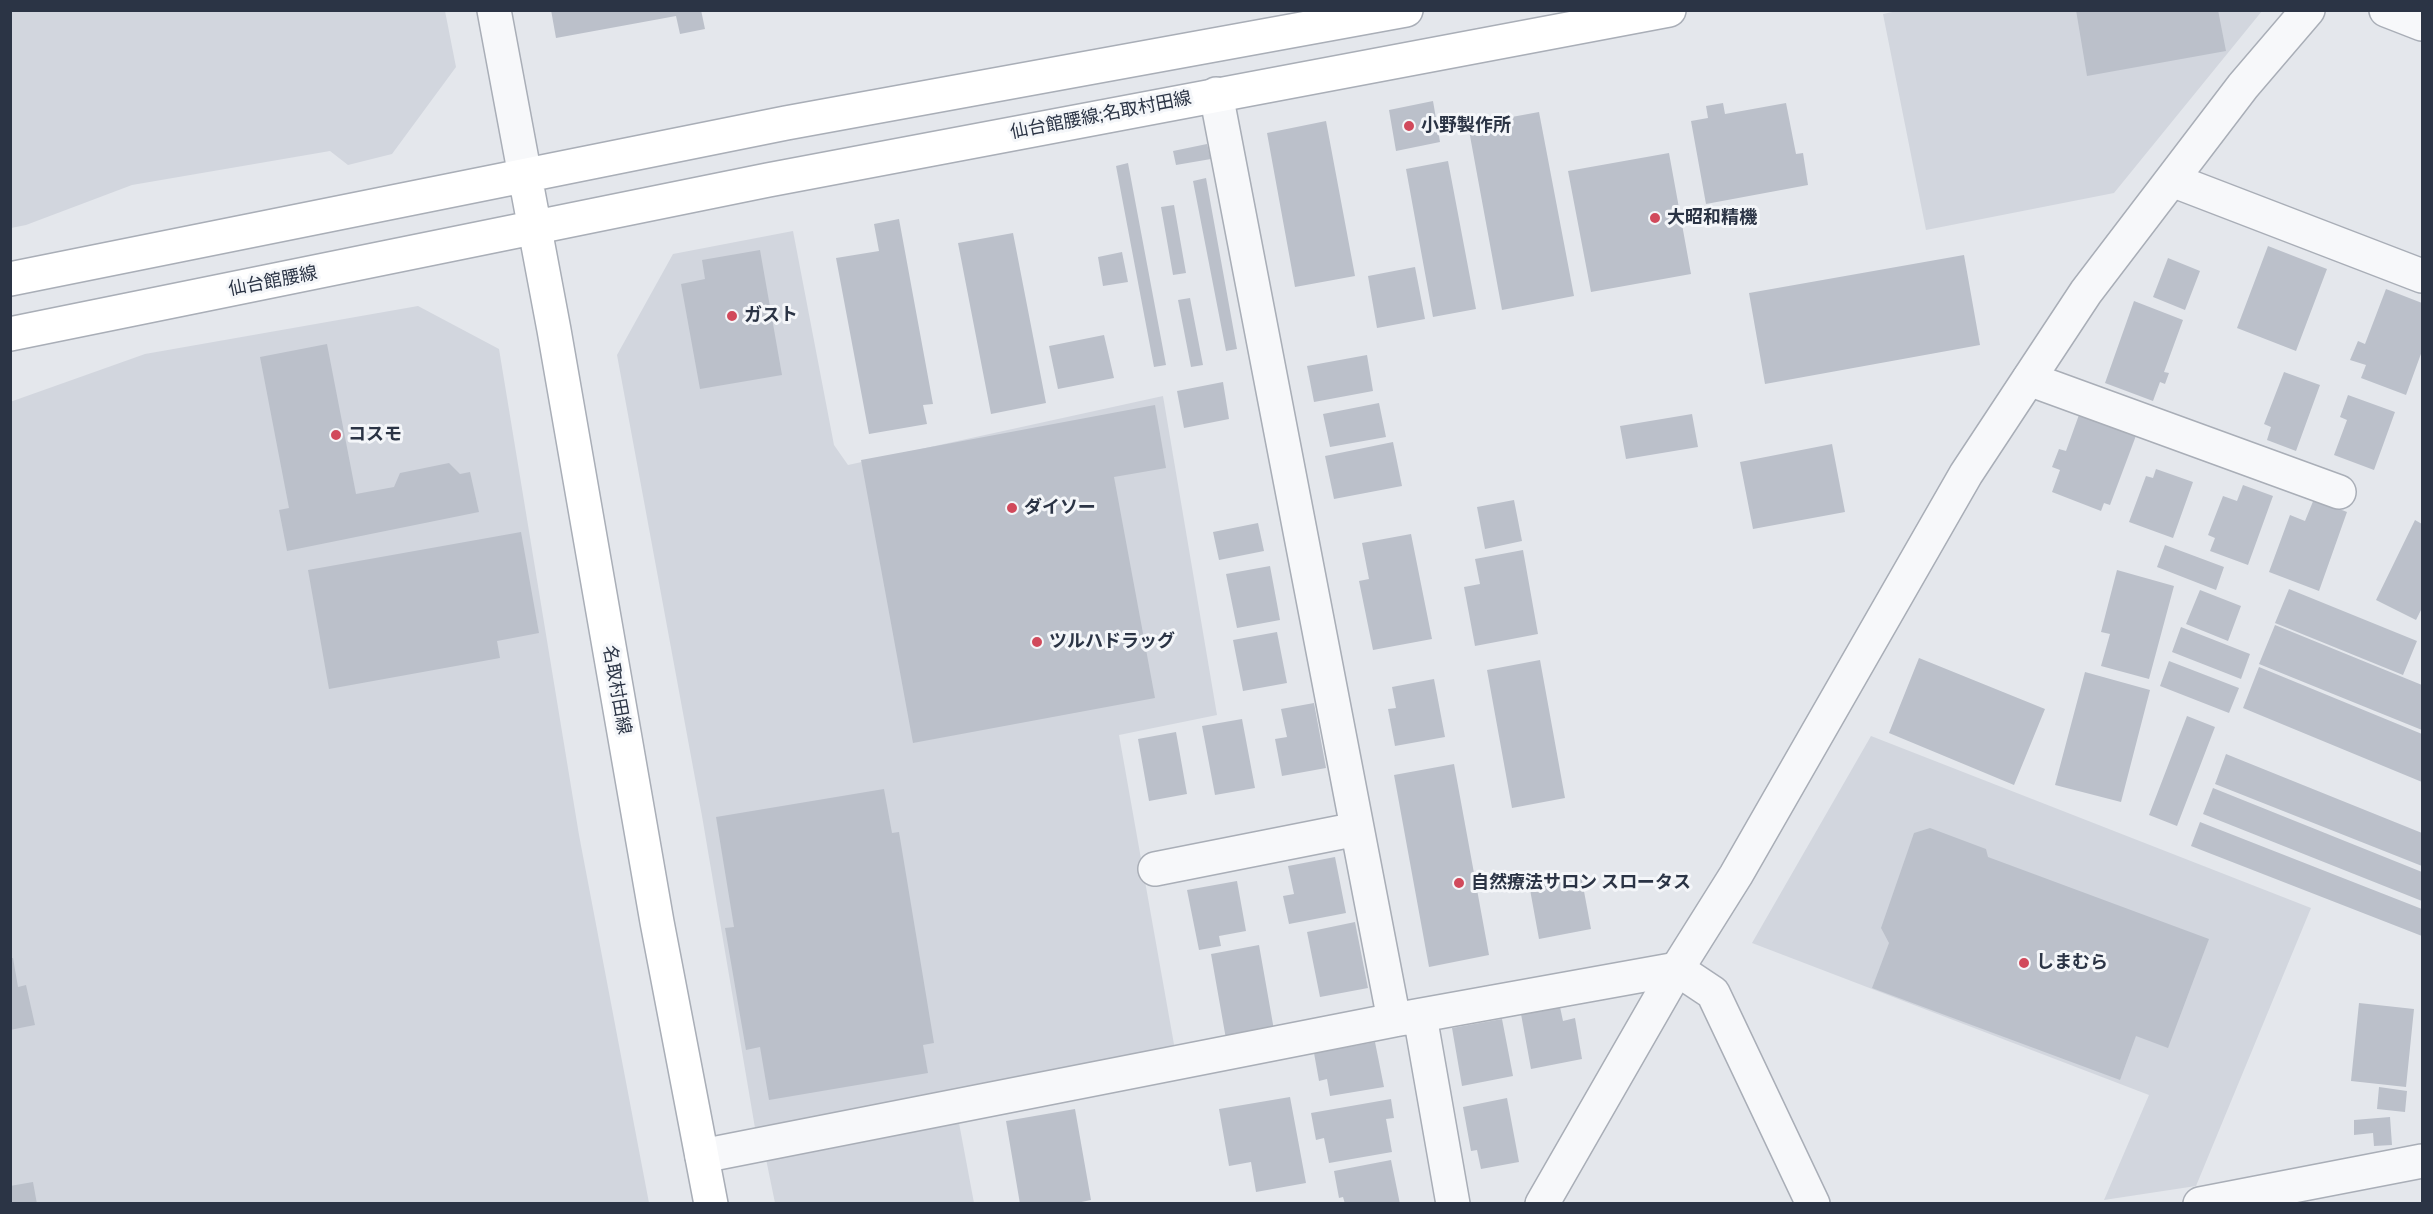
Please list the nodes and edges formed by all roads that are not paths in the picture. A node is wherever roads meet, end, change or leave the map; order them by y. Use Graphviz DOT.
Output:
graph roads {
  1 [pos="494,10"];
  2 [pos="1406,10"];
  3 [pos="1669,10"];
  4 [pos="2308,10"];
  5 [pos="2386,10"];
  6 [pos="2422,24"];
  7 [pos="1216,94"];
  8 [pos="525,176"];
  9 [pos="2172,180"];
  10 [pos="535,230"];
  11 [pos="2422,276"];
  12 [pos="10,279"];
  13 [pos="10,334"];
  14 [pos="2029,380"];
  15 [pos="2339,492"];
  16 [pos="1357,829"];
  17 [pos="1155,869"];
  18 [pos="1677,969"];
  19 [pos="1407,1018"];
  20 [pos="702,1156"];
  21 [pos="2422,1161"];
  22 [pos="711,1203"];
  23 [pos="1453,1203"];
  24 [pos="1542,1203"];
  25 [pos="1813,1203"];
  26 [pos="2200,1203"];
  1 -- 8 [label="street"];
  2 -- 8 [label="main road"];
  3 -- 7 [label="main road, 仙台館腰線;名取村田線"];
  4 -- 9 [label="street"];
  5 -- 6 [label="street"];
  7 -- 10 [label="main road, 仙台館腰線;名取村田線"];
  7 -- 16 [label="street"];
  8 -- 10 [label="main road, 名取村田線"];
  8 -- 12 [label="main road"];
  9 -- 11 [label="street"];
  9 -- 14 [label="street"];
  10 -- 13 [label="main road, 仙台館腰線"];
  10 -- 20 [label="main road, 名取村田線"];
  14 -- 15 [label="street"];
  14 -- 18 [label="street"];
  16 -- 17 [label="street"];
  16 -- 19 [label="street"];
  18 -- 19 [label="street"];
  18 -- 24 [label="street"];
  18 -- 25 [label="street"];
  19 -- 20 [label="street"];
  19 -- 23 [label="street"];
  20 -- 22 [label="main road, 名取村田線"];
  21 -- 26 [label="street"];
}
